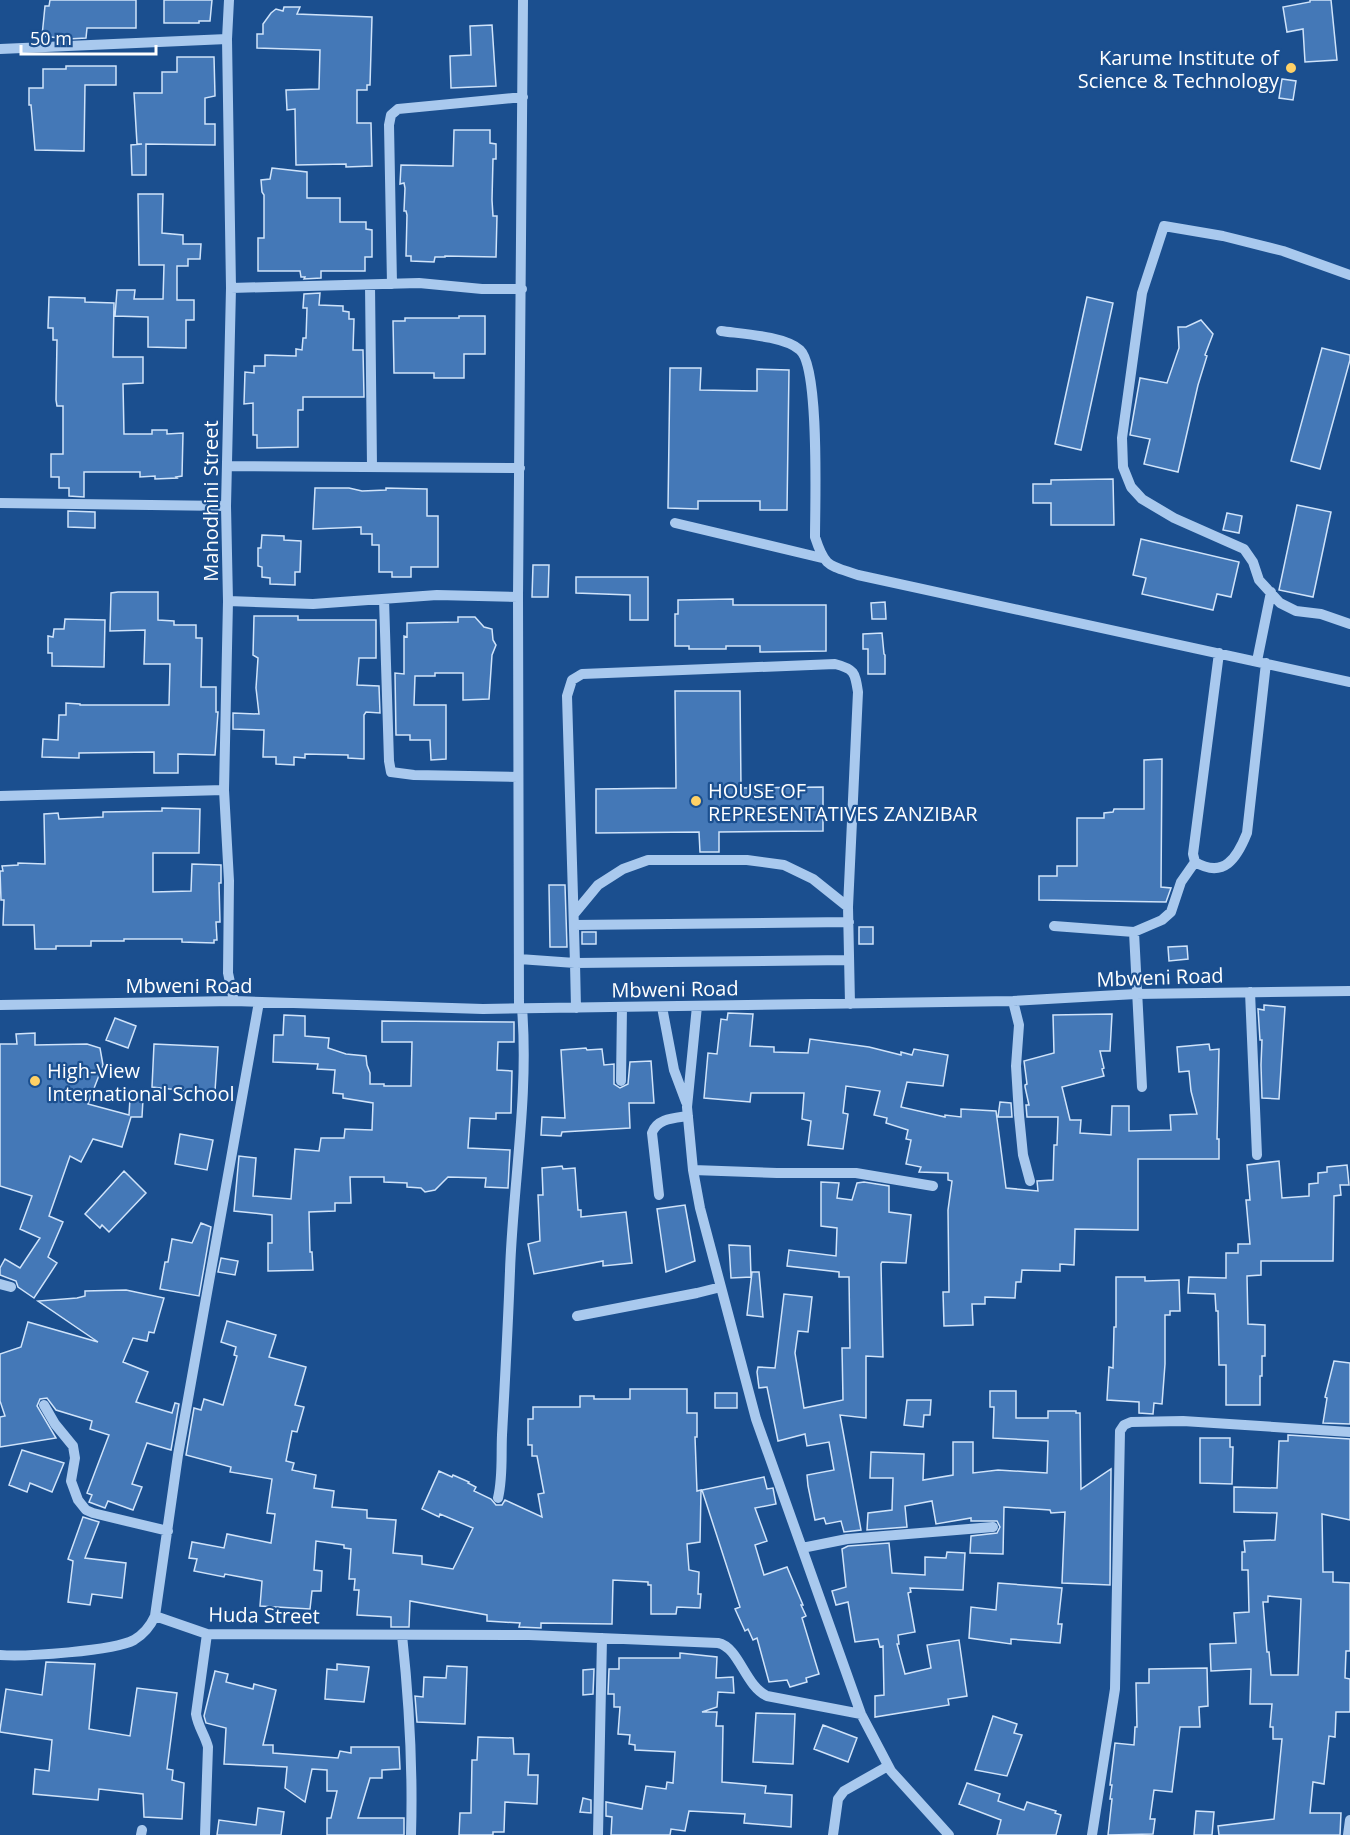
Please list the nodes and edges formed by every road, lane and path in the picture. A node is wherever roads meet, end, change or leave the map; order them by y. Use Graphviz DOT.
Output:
graph roads {
  1 [pos="229,0"];
  2 [pos="523,0"];
  3 [pos="227,39"];
  4 [pos="0,50"];
  5 [pos="523,97"];
  6 [pos="1350,275"];
  7 [pos="392,284"];
  8 [pos="370,285"];
  9 [pos="231,288"];
  10 [pos="522,289"];
  11 [pos="721,331"];
  12 [pos="227,466"];
  13 [pos="372,467"];
  14 [pos="520,468"];
  15 [pos="0,503"];
  16 [pos="226,507"];
  17 [pos="675,523"];
  18 [pos="822,558"];
  19 [pos="1271,592"];
  20 [pos="518,597"];
  21 [pos="384,599"];
  22 [pos="228,601"];
  23 [pos="1350,624"];
  24 [pos="1220,653"];
  25 [pos="1261,662"];
  26 [pos="1350,681"];
  27 [pos="518,777"];
  28 [pos="224,790"];
  29 [pos="0,796"];
  30 [pos="1195,862"];
  31 [pos="848,907"];
  32 [pos="574,920"];
  33 [pos="849,922"];
  34 [pos="1054,926"];
  35 [pos="1134,932"];
  36 [pos="519,959"];
  37 [pos="849,960"];
  38 [pos="575,963"];
  39 [pos="1350,991"];
  40 [pos="1250,992"];
  41 [pos="1136,994"];
  42 [pos="234,1001"];
  43 [pos="1013,1001"];
  44 [pos="259,1002"];
  45 [pos="850,1004"];
  46 [pos="0,1005"];
  47 [pos="697,1006"];
  48 [pos="622,1007"];
  49 [pos="662,1007"];
  50 [pos="520,1008"];
  51 [pos="576,1008"];
  52 [pos="621,1080"];
  53 [pos="1142,1087"];
  54 [pos="688,1112"];
  55 [pos="1257,1155"];
  56 [pos="693,1170"];
  57 [pos="1030,1181"];
  58 [pos="933,1186"];
  59 [pos="659,1195"];
  60 [pos="721,1287"];
  61 [pos="577,1316"];
  62 [pos="44,1405"];
  63 [pos="1350,1432"];
  64 [pos="498,1498"];
  65 [pos="993,1527"];
  66 [pos="168,1531"];
  67 [pos="802,1548"];
  68 [pos="155,1616"];
  69 [pos="207,1634"];
  70 [pos="402,1635"];
  71 [pos="602,1638"];
  72 [pos="0,1655"];
  73 [pos="861,1714"];
  74 [pos="888,1766"];
  75 [pos="1350,1820"];
  76 [pos="205,1835"];
  77 [pos="411,1835"];
  78 [pos="598,1835"];
  79 [pos="833,1835"];
  80 [pos="949,1835"];
  81 [pos="1092,1835"];
  82 [pos="1348,1835"];
  1 -- 3 [label="street, Mahodhini Street"];
  2 -- 5 [label="street"];
  3 -- 4 [label="street"];
  3 -- 9 [label="street, Mahodhini Street"];
  5 -- 7 [label="street"];
  5 -- 10 [label="street"];
  6 -- 19 [label="street"];
  7 -- 8 [label="street"];
  7 -- 10 [label="street"];
  8 -- 9 [label="street"];
  8 -- 13 [label="street"];
  9 -- 12 [label="street, Mahodhini Street"];
  10 -- 14 [label="street"];
  11 -- 18 [label="street"];
  12 -- 13 [label="street"];
  12 -- 16 [label="street, Mahodhini Street"];
  13 -- 14 [label="street"];
  14 -- 20 [label="street"];
  15 -- 16 [label="street"];
  16 -- 22 [label="street, Mahodhini Street"];
  17 -- 18 [label="street"];
  18 -- 24 [label="street"];
  19 -- 23 [label="street"];
  19 -- 25 [label="street"];
  20 -- 21 [label="street"];
  20 -- 27 [label="street"];
  21 -- 22 [label="street"];
  21 -- 27 [label="street"];
  22 -- 28 [label="street, Mahodhini Street"];
  24 -- 25 [label="street"];
  24 -- 30 [label="street"];
  25 -- 26 [label="street"];
  25 -- 30 [label="street"];
  27 -- 36 [label="street"];
  28 -- 29 [label="street"];
  28 -- 42 [label="street, Mahodhini Street"];
  30 -- 35 [label="street"];
  31 -- 32 [label="street"];
  31 -- 32 [label="street"];
  31 -- 33 [label="street"];
  32 -- 33 [label="street"];
  32 -- 38 [label="street"];
  33 -- 37 [label="street"];
  34 -- 35 [label="street"];
  35 -- 41 [label="street"];
  36 -- 38 [label="street"];
  36 -- 50 [label="street"];
  37 -- 38 [label="street"];
  37 -- 45 [label="street"];
  38 -- 51 [label="street"];
  39 -- 40 [label="street, Mbweni Road"];
  40 -- 41 [label="street, Mbweni Road"];
  40 -- 55 [label="street"];
  41 -- 43 [label="street, Mbweni Road"];
  41 -- 53 [label="street"];
  42 -- 44 [label="street, Mbweni Road"];
  42 -- 46 [label="street, Mbweni Road"];
  43 -- 45 [label="street, Mbweni Road"];
  43 -- 57 [label="street"];
  44 -- 50 [label="street, Mbweni Road"];
  44 -- 66 [label="street"];
  45 -- 47 [label="street, Mbweni Road"];
  47 -- 49 [label="street, Mbweni Road"];
  47 -- 54 [label="street"];
  48 -- 49 [label="street, Mbweni Road"];
  48 -- 51 [label="street, Mbweni Road"];
  48 -- 52 [label="street"];
  49 -- 54 [label="street"];
  50 -- 51 [label="street, Mbweni Road"];
  50 -- 64 [label="street"];
  54 -- 56 [label="street"];
  54 -- 59 [label="street"];
  56 -- 58 [label="street"];
  56 -- 60 [label="street"];
  60 -- 61 [label="street"];
  60 -- 67 [label="street"];
  62 -- 66 [label="street"];
  63 -- 81 [label="street"];
  65 -- 67 [label="street"];
  66 -- 68 [label="street"];
  67 -- 73 [label="street"];
  68 -- 69 [label="street, Huda Street"];
  68 -- 72 [label="street"];
  69 -- 70 [label="street, Huda Street"];
  69 -- 76 [label="street"];
  70 -- 71 [label="street, Huda Street"];
  70 -- 77 [label="street"];
  71 -- 73 [label="street, Huda Street"];
  71 -- 78 [label="street"];
  73 -- 74 [label="street"];
  74 -- 79 [label="street"];
  74 -- 80 [label="street"];
  75 -- 82 [label="street"];
}
